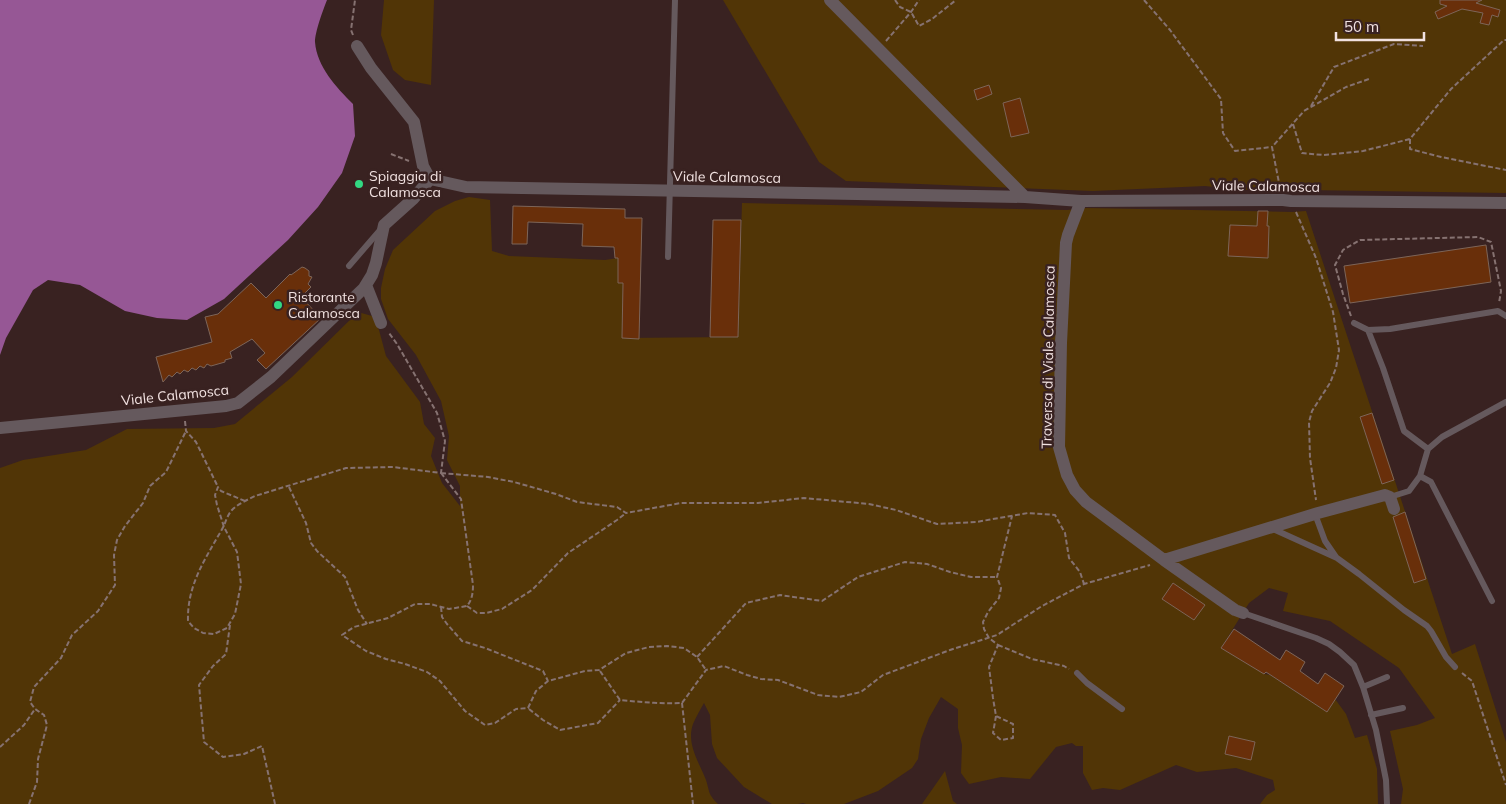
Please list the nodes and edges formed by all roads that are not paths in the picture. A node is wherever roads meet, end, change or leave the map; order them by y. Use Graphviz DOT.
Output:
graph roads {
  1 [pos="675,0"];
  2 [pos="830,0"];
  3 [pos="357,46"];
  4 [pos="430,179"];
  5 [pos="669,191"];
  6 [pos="1025,196"];
  7 [pos="1081,201"];
  8 [pos="1506,203"];
  9 [pos="384,225"];
  10 [pos="668,257"];
  11 [pos="349,266"];
  12 [pos="366,284"];
  13 [pos="1506,316"];
  14 [pos="1354,322"];
  15 [pos="381,323"];
  16 [pos="1368,330"];
  17 [pos="1506,402"];
  18 [pos="0,428"];
  19 [pos="1428,449"];
  20 [pos="1420,476"];
  21 [pos="1392,503"];
  22 [pos="1317,514"];
  23 [pos="1271,528"];
  24 [pos="1337,558"];
  25 [pos="1164,560"];
  26 [pos="1492,601"];
  27 [pos="1244,613"];
  28 [pos="1455,667"];
  29 [pos="1077,674"];
  30 [pos="1387,677"];
  31 [pos="1363,688"];
  32 [pos="1404,708"];
  33 [pos="1122,709"];
  34 [pos="1372,715"];
  35 [pos="1386,804"];
  1 -- 5 [label="lane"];
  2 -- 6 [label="street"];
  3 -- 4 [label="street"];
  4 -- 5 [label="street, Viale Calamosca"];
  4 -- 9 [label="street"];
  5 -- 6 [label="street, Viale Calamosca"];
  5 -- 10 [label="lane"];
  6 -- 7 [label="street, Viale Calamosca"];
  7 -- 8 [label="street, Viale Calamosca"];
  7 -- 25 [label="street, Traversa di Viale Calamosca"];
  9 -- 11 [label="lane"];
  9 -- 12 [label="street, Viale Calamosca"];
  12 -- 15 [label="street"];
  12 -- 18 [label="street, Viale Calamosca"];
  13 -- 16 [label="lane"];
  14 -- 16 [label="lane"];
  16 -- 19 [label="lane"];
  17 -- 19 [label="lane"];
  19 -- 20 [label="lane"];
  20 -- 21 [label="lane"];
  20 -- 26 [label="lane"];
  21 -- 22 [label="street"];
  22 -- 23 [label="street"];
  22 -- 24 [label="lane"];
  23 -- 24 [label="lane"];
  23 -- 25 [label="street"];
  24 -- 28 [label="lane"];
  25 -- 27 [label="street, Traversa di Viale Calamosca"];
  27 -- 31 [label="lane"];
  29 -- 33 [label="lane"];
  30 -- 31 [label="lane"];
  31 -- 34 [label="lane"];
  32 -- 34 [label="lane"];
  34 -- 35 [label="lane"];
}
